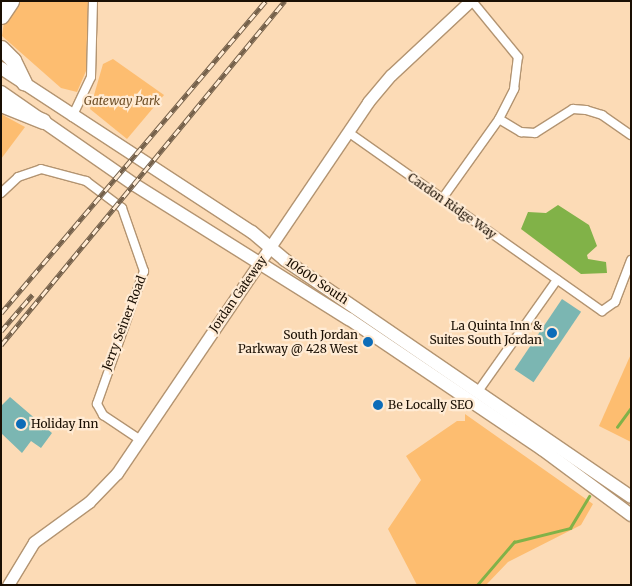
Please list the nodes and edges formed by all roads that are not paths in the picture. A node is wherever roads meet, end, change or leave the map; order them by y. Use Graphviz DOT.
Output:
graph roads {
  1 [pos="11,1"];
  2 [pos="93,1"];
  3 [pos="471,1"];
  4 [pos="1,16"];
  5 [pos="1,48"];
  6 [pos="1,68"];
  7 [pos="24,84"];
  8 [pos="1,92"];
  9 [pos="1,104"];
  10 [pos="72,117"];
  11 [pos="499,119"];
  12 [pos="43,121"];
  13 [pos="348,132"];
  14 [pos="631,135"];
  15 [pos="1,193"];
  16 [pos="442,199"];
  17 [pos="270,247"];
  18 [pos="631,260"];
  19 [pos="260,262"];
  20 [pos="557,280"];
  21 [pos="479,390"];
  22 [pos="139,439"];
  23 [pos="631,497"];
  24 [pos="631,515"];
  25 [pos="8,585"];
  1 -- 4 [label="highway"];
  2 -- 10 [label="street"];
  3 -- 11 [label="street"];
  3 -- 13 [label="main road, Jordan Gateway"];
  5 -- 7 [label="highway"];
  6 -- 7 [label="main road, 10600 South"];
  7 -- 10 [label="main road, 10600 South"];
  8 -- 12 [label="main road, 10600 South"];
  9 -- 12 [label="highway"];
  10 -- 17 [label="main road, 10600 South"];
  11 -- 14 [label="street"];
  11 -- 16 [label="street"];
  12 -- 19 [label="main road, 10600 South"];
  13 -- 16 [label="street, Cardon Ridge Way"];
  13 -- 17 [label="main road, Jordan Gateway"];
  15 -- 22 [label="street, Jerry Seiner Road"];
  16 -- 20 [label="street, Cardon Ridge Way"];
  17 -- 19 [label="main road, Jordan Gateway"];
  17 -- 21 [label="main road, 10600 South"];
  18 -- 20 [label="street, Cardon Ridge Way"];
  19 -- 22 [label="main road, Jordan Gateway"];
  19 -- 24 [label="main road, 10600 South"];
  20 -- 21 [label="street"];
  21 -- 23 [label="main road, 10600 South"];
  22 -- 25 [label="main road, Jordan Gateway"];
}
